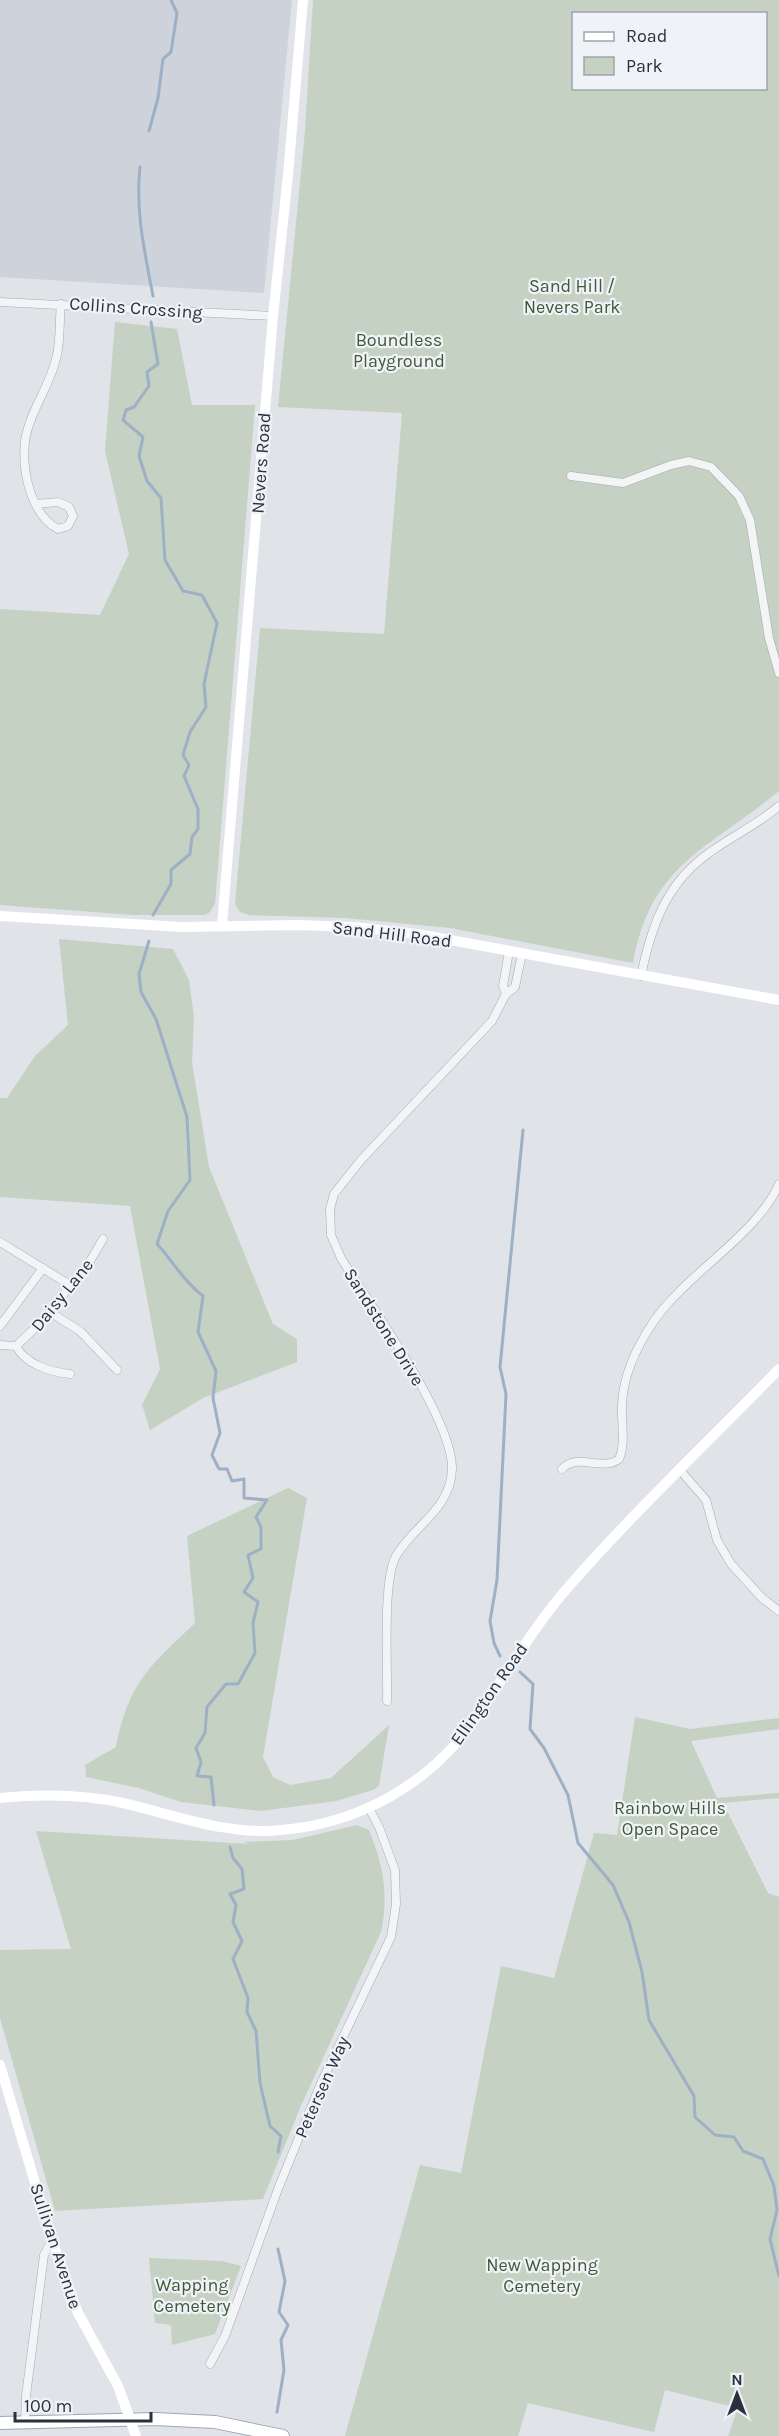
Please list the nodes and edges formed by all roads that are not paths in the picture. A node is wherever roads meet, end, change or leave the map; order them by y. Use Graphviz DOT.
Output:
graph roads {
  1 [pos="303,0"];
  2 [pos="0,302"];
  3 [pos="61,304"];
  4 [pos="273,316"];
  5 [pos="571,476"];
  6 [pos="36,504"];
  7 [pos="779,673"];
  8 [pos="779,806"];
  9 [pos="0,916"];
  10 [pos="222,925"];
  11 [pos="509,951"];
  12 [pos="522,954"];
  13 [pos="642,976"];
  14 [pos="506,994"];
  15 [pos="779,1000"];
  16 [pos="779,1184"];
  17 [pos="103,1239"];
  18 [pos="0,1242"];
  19 [pos="43,1268"];
  20 [pos="70,1285"];
  21 [pos="51,1313"];
  22 [pos="0,1326"];
  23 [pos="0,1345"];
  24 [pos="16,1346"];
  25 [pos="779,1369"];
  26 [pos="117,1370"];
  27 [pos="70,1374"];
  28 [pos="562,1469"];
  29 [pos="680,1470"];
  30 [pos="779,1611"];
  31 [pos="387,1701"];
  32 [pos="0,1798"];
  33 [pos="369,1808"];
  34 [pos="0,2066"];
  35 [pos="52,2240"];
  36 [pos="210,2364"];
  37 [pos="130,2420"];
  38 [pos="0,2423"];
  39 [pos="25,2423"];
  40 [pos="136,2436"];
  41 [pos="283,2436"];
  1 -- 4 [label="street, Nevers Road"];
  2 -- 3 [label="street, Collins Crossing"];
  3 -- 4 [label="street, Collins Crossing"];
  3 -- 6 [label="street"];
  4 -- 10 [label="street, Nevers Road"];
  5 -- 7 [label="street"];
  6 -- 6 [label="street"];
  8 -- 13 [label="street"];
  9 -- 10 [label="street, Sand Hill Road"];
  10 -- 11 [label="street, Sand Hill Road"];
  11 -- 12 [label="street, Sand Hill Road"];
  11 -- 14 [label="street, Sandstone Drive"];
  12 -- 13 [label="street, Sand Hill Road"];
  12 -- 14 [label="street, Sandstone Drive"];
  13 -- 15 [label="street, Sand Hill Road"];
  14 -- 31 [label="street, Sandstone Drive"];
  16 -- 28 [label="street"];
  17 -- 20 [label="street, Daisy Lane"];
  18 -- 19 [label="street"];
  19 -- 20 [label="street"];
  19 -- 22 [label="street"];
  20 -- 21 [label="street, Daisy Lane"];
  21 -- 24 [label="street, Daisy Lane"];
  21 -- 26 [label="street"];
  23 -- 24 [label="street"];
  24 -- 27 [label="street"];
  25 -- 29 [label="street, Ellington Road"];
  29 -- 30 [label="street"];
  29 -- 33 [label="street, Ellington Road"];
  32 -- 33 [label="street, Ellington Road"];
  33 -- 36 [label="street, Petersen Way"];
  34 -- 35 [label="street, Sullivan Avenue"];
  35 -- 37 [label="street, Sullivan Avenue"];
  35 -- 39 [label="street"];
  37 -- 39 [label="main road"];
  37 -- 40 [label="street, Sullivan Avenue"];
  37 -- 41 [label="main road"];
  38 -- 39 [label="main road"];
}
